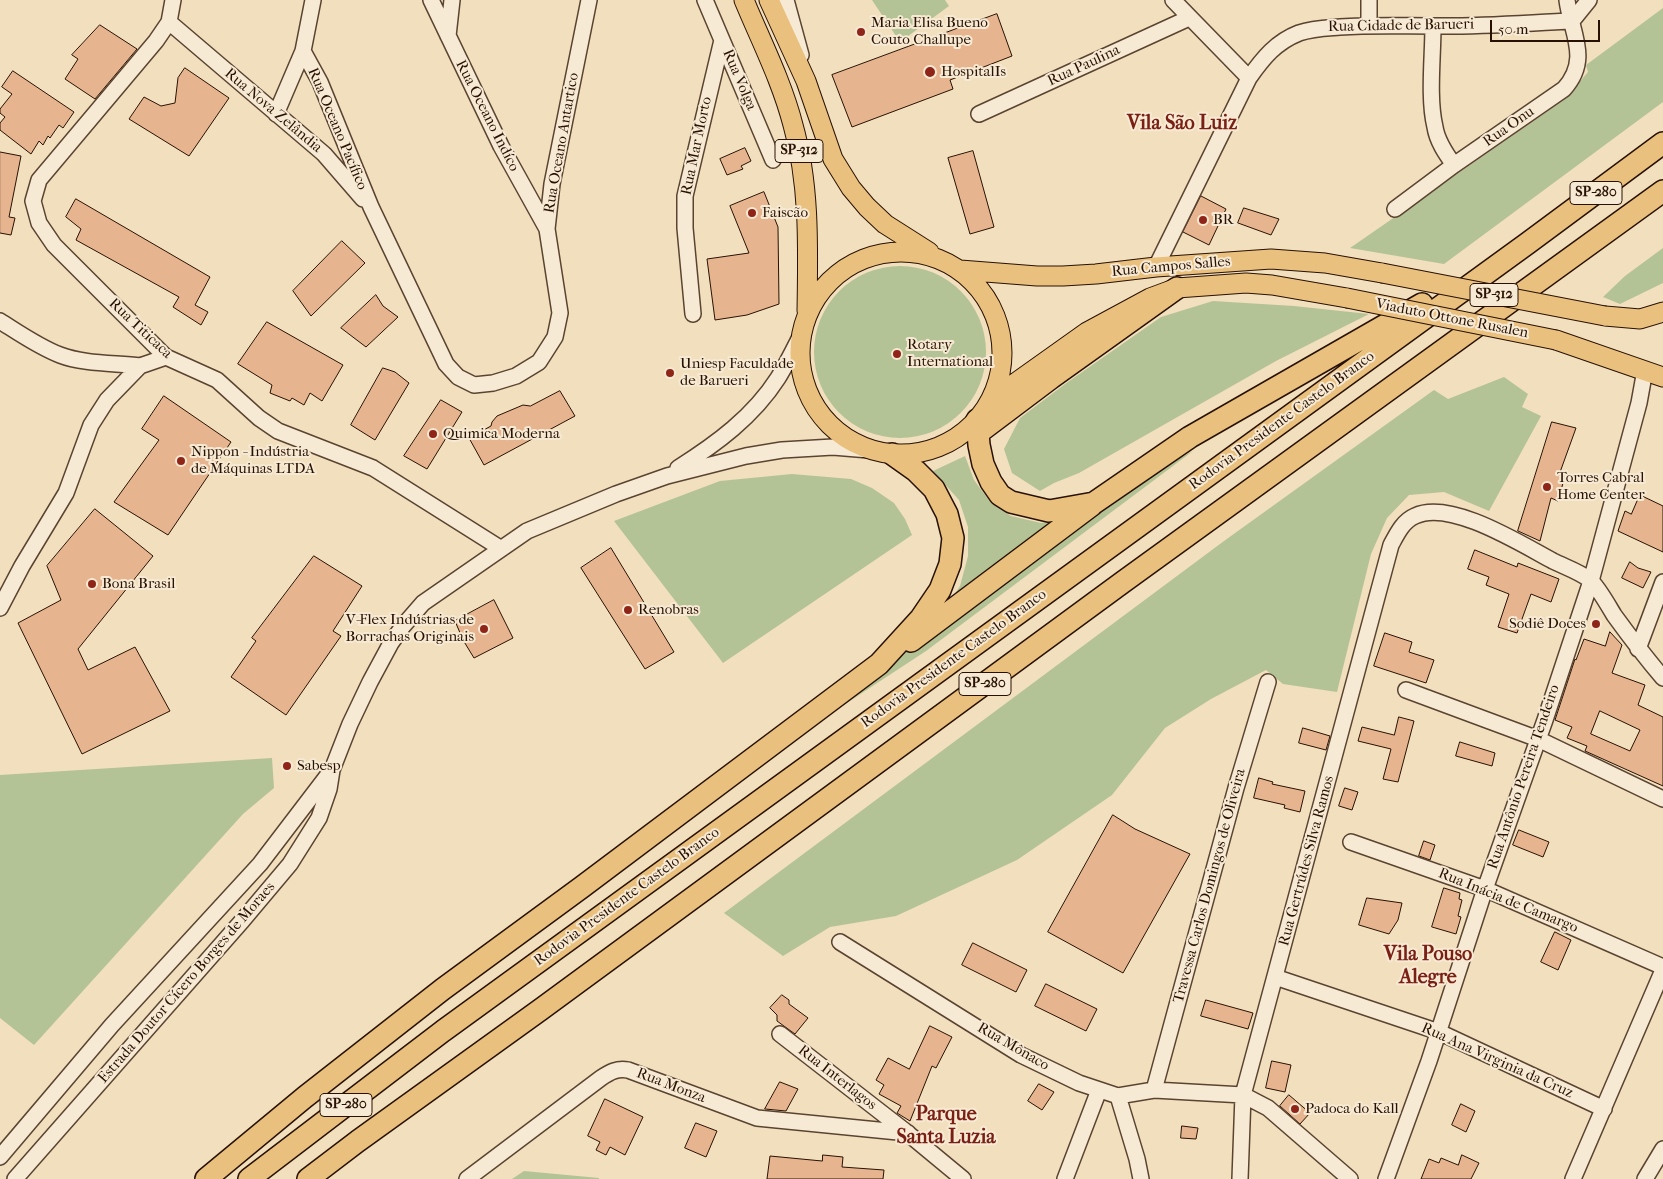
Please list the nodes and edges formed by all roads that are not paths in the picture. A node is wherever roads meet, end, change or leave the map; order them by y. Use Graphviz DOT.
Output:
graph roads {
  1 [pos="173,0"];
  2 [pos="313,0"];
  3 [pos="431,0"];
  4 [pos="452,0"];
  5 [pos="589,0"];
  6 [pos="705,0"];
  7 [pos="744,0"];
  8 [pos="769,0"];
  9 [pos="786,0"];
  10 [pos="1174,0"];
  11 [pos="1369,0"];
  12 [pos="1567,0"];
  13 [pos="1589,0"];
  14 [pos="1189,18"];
  15 [pos="1572,21"];
  16 [pos="168,22"];
  17 [pos="1369,25"];
  18 [pos="1433,26"];
  19 [pos="448,38"];
  20 [pos="722,40"];
  21 [pos="303,51"];
  22 [pos="1249,78"];
  23 [pos="806,81"];
  24 [pos="276,114"];
  25 [pos="979,114"];
  26 [pos="1663,143"];
  27 [pos="774,160"];
  28 [pos="1454,165"];
  29 [pos="1663,191"];
  30 [pos="371,207"];
  31 [pos="1395,209"];
  32 [pos="547,229"];
  33 [pos="1528,243"];
  34 [pos="938,258"];
  35 [pos="1156,267"];
  36 [pos="960,270"];
  37 [pos="1177,288"];
  38 [pos="1347,298"];
  39 [pos="807,312"];
  40 [pos="1663,312"];
  41 [pos="693,314"];
  42 [pos="0,321"];
  43 [pos="800,337"];
  44 [pos="166,357"];
  45 [pos="140,366"];
  46 [pos="1644,370"];
  47 [pos="1663,377"];
  48 [pos="990,401"];
  49 [pos="977,426"];
  50 [pos="869,450"];
  51 [pos="892,454"];
  52 [pos="667,476"];
  53 [pos="1094,504"];
  54 [pos="500,548"];
  55 [pos="1591,581"];
  56 [pos="1663,582"];
  57 [pos="0,608"];
  58 [pos="1638,649"];
  59 [pos="879,664"];
  60 [pos="1663,678"];
  61 [pos="1268,682"];
  62 [pos="1406,690"];
  63 [pos="1538,739"];
  64 [pos="332,770"];
  65 [pos="1663,799"];
  66 [pos="1351,842"];
  67 [pos="1485,889"];
  68 [pos="840,942"];
  69 [pos="1663,969"];
  70 [pos="1275,977"];
  71 [pos="1439,1032"];
  72 [pos="780,1034"];
  73 [pos="1099,1090"];
  74 [pos="1154,1090"];
  75 [pos="1243,1095"];
  76 [pos="1118,1096"];
  77 [pos="1604,1109"];
  78 [pos="908,1133"];
  79 [pos="1663,1149"];
  80 [pos="0,1157"];
  81 [pos="15,1179"];
  82 [pos="206,1179"];
  83 [pos="249,1179"];
  84 [pos="308,1179"];
  85 [pos="467,1179"];
  86 [pos="963,1179"];
  87 [pos="1065,1179"];
  88 [pos="1140,1179"];
  89 [pos="1240,1179"];
  90 [pos="1350,1179"];
  91 [pos="1386,1179"];
  92 [pos="1572,1179"];
  93 [pos="1645,1179"];
  1 -- 16 [label="street"];
  2 -- 21 [label="street, Rua Oceano Pacífico"];
  3 -- 19 [label="street, Rua Oceano Indíco"];
  4 -- 19 [label="street"];
  5 -- 32 [label="street, Rua Oceano Antartico"];
  6 -- 20 [label="street, Rua Volga"];
  7 -- 39 [label="main road, SP-312"];
  8 -- 23 [label="main road, SP-312"];
  9 -- 23 [label="street"];
  10 -- 14 [label="street"];
  11 -- 17 [label="street"];
  12 -- 15 [label="street, Rua Onu"];
  13 -- 15 [label="street"];
  14 -- 22 [label="street"];
  14 -- 25 [label="street, Rua Paulina"];
  15 -- 18 [label="street, Rua Cidade de Barueri"];
  15 -- 28 [label="street, Rua Onu"];
  16 -- 24 [label="street, Rua Nova Zelândia"];
  16 -- 44 [label="street, Rua Titicaca"];
  17 -- 18 [label="street, Rua Cidade de Barueri"];
  17 -- 22 [label="street, Rua Cidade de Barueri"];
  18 -- 28 [label="street"];
  19 -- 32 [label="street, Rua Oceano Indíco"];
  20 -- 27 [label="street, Rua Volga"];
  20 -- 41 [label="street, Rua Mar Morto"];
  21 -- 24 [label="street, Rua Oceano Pacífico"];
  21 -- 30 [label="street, Rua Oceano Pacífico"];
  22 -- 35 [label="street, Rua Cidade de Barueri"];
  23 -- 34 [label="main road, SP-312"];
  24 -- 30 [label="street, Rua Nova Zelândia"];
  26 -- 33 [label="highway, Rodovia Presidente Castelo Branco / SP-280"];
  28 -- 31 [label="street, Rua Onu"];
  29 -- 84 [label="highway, SP-280"];
  30 -- 32 [label="street, Rua Oceano Antartico"];
  33 -- 53 [label="highway"];
  33 -- 83 [label="highway, Rodovia Presidente Castelo Branco / SP-280"];
  34 -- 36 [label="main road, SP-312"];
  34 -- 39 [label="main road"];
  35 -- 36 [label="main road, Rua Campos Salles / SP-312"];
  35 -- 40 [label="main road, Rua Campos Salles / SP-312, bridge"];
  36 -- 48 [label="main road"];
  37 -- 38 [label="main road, Rua Campos Salles / SP-312"];
  37 -- 48 [label="main road, Rua Campos Salles / SP-312"];
  37 -- 49 [label="highway"];
  38 -- 46 [label="main road, Viaduto Ottone Rusalen / SP-312, bridge"];
  39 -- 43 [label="main road, SP-312"];
  42 -- 45 [label="street"];
  43 -- 50 [label="main road, SP-312"];
  43 -- 52 [label="street, Estrada Doutor Cícero Borges de Moraes"];
  44 -- 45 [label="street"];
  44 -- 54 [label="street, Rua Titicaca"];
  45 -- 57 [label="street"];
  46 -- 47 [label="main road, SP-312"];
  46 -- 55 [label="street, Rua Antônio Pereira Tendeiro"];
  48 -- 49 [label="main road"];
  49 -- 51 [label="main road, SP-312"];
  49 -- 53 [label="highway"];
  50 -- 51 [label="main road, SP-312"];
  50 -- 52 [label="street, Estrada Doutor Cícero Borges de Moraes"];
  51 -- 59 [label="highway"];
  52 -- 54 [label="street, Estrada Doutor Cícero Borges de Moraes"];
  53 -- 59 [label="highway"];
  54 -- 64 [label="street, Estrada Doutor Cícero Borges de Moraes"];
  55 -- 58 [label="street"];
  55 -- 63 [label="street, Rua Antônio Pereira Tendeiro"];
  55 -- 70 [label="street, Rua Gertrúdes Silva Ramos"];
  56 -- 58 [label="street"];
  58 -- 60 [label="street"];
  59 -- 82 [label="highway"];
  61 -- 74 [label="street, Travessa Carlos Domingos de Oliveira"];
  62 -- 63 [label="street"];
  63 -- 65 [label="street"];
  63 -- 67 [label="street, Rua Antônio Pereira Tendeiro"];
  64 -- 80 [label="street, Estrada Doutor Cícero Borges de Moraes"];
  64 -- 81 [label="street, Estrada Doutor Cícero Borges de Moraes"];
  66 -- 67 [label="street, Rua Inácia de Camargo"];
  67 -- 69 [label="street, Rua Inácia de Camargo"];
  67 -- 71 [label="street, Rua Antônio Pereira Tendeiro"];
  68 -- 73 [label="street, Rua Mônaco"];
  69 -- 77 [label="street"];
  70 -- 71 [label="street, Rua Ana Virginia da Cruz"];
  70 -- 75 [label="street, Rua Gertrúdes Silva Ramos"];
  71 -- 77 [label="street, Rua Ana Virginia da Cruz"];
  71 -- 91 [label="street, Rua Antônio Pereira Tendeiro"];
  72 -- 78 [label="street, Rua Interlagos"];
  73 -- 76 [label="street, Rua Mônaco"];
  73 -- 87 [label="street"];
  74 -- 75 [label="street"];
  74 -- 76 [label="street"];
  75 -- 89 [label="street, Rua Gertrúdes Silva Ramos"];
  75 -- 90 [label="street"];
  76 -- 88 [label="street"];
  77 -- 92 [label="street"];
  78 -- 85 [label="street, Rua Monza"];
  78 -- 86 [label="street, Rua Interlagos"];
  79 -- 93 [label="street"];
}
